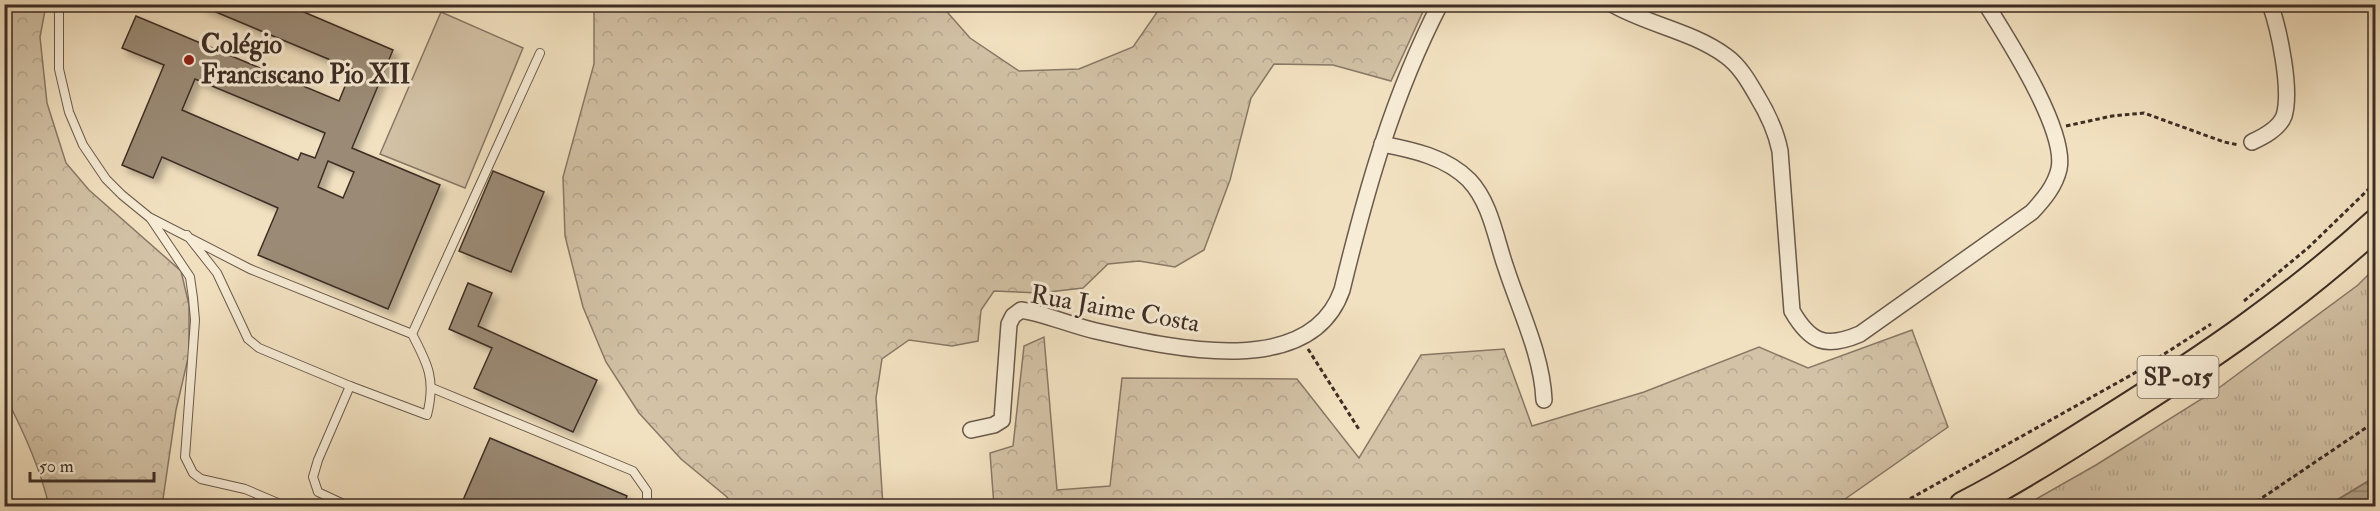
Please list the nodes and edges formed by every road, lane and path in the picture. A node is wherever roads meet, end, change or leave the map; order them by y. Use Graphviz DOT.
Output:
graph roads {
  1 [pos="59,4"];
  2 [pos="1440,4"];
  3 [pos="1612,4"];
  4 [pos="1986,4"];
  5 [pos="2270,4"];
  6 [pos="540,53"];
  7 [pos="2053,129"];
  8 [pos="2252,141"];
  9 [pos="1382,144"];
  10 [pos="2376,182"];
  11 [pos="149,217"];
  12 [pos="2376,224"];
  13 [pos="187,235"];
  14 [pos="2238,305"];
  15 [pos="2220,318"];
  16 [pos="411,334"];
  17 [pos="1301,338"];
  18 [pos="350,386"];
  19 [pos="432,388"];
  20 [pos="1544,400"];
  21 [pos="2376,421"];
  22 [pos="971,430"];
  23 [pos="1360,431"];
  24 [pos="285,507"];
  25 [pos="348,507"];
  26 [pos="647,507"];
  27 [pos="1896,507"];
  28 [pos="1964,507"];
  29 [pos="2250,507"];
  1 -- 11 [label="lane"];
  2 -- 9 [label="street, Rua Jaime Costa"];
  3 -- 7 [label="street"];
  4 -- 7 [label="street"];
  5 -- 8 [label="street"];
  6 -- 16 [label="lane"];
  7 -- 8 [label="path"];
  9 -- 17 [label="street, Rua Jaime Costa"];
  9 -- 20 [label="street"];
  10 -- 14 [label="path"];
  11 -- 13 [label="lane"];
  11 -- 24 [label="lane"];
  12 -- 28 [label="highway, SP-015"];
  13 -- 16 [label="lane"];
  13 -- 18 [label="lane"];
  15 -- 27 [label="path"];
  16 -- 19 [label="lane"];
  17 -- 22 [label="street, Rua Jaime Costa"];
  17 -- 23 [label="path"];
  18 -- 19 [label="lane"];
  18 -- 25 [label="lane"];
  19 -- 26 [label="lane"];
  21 -- 29 [label="path"];
}
